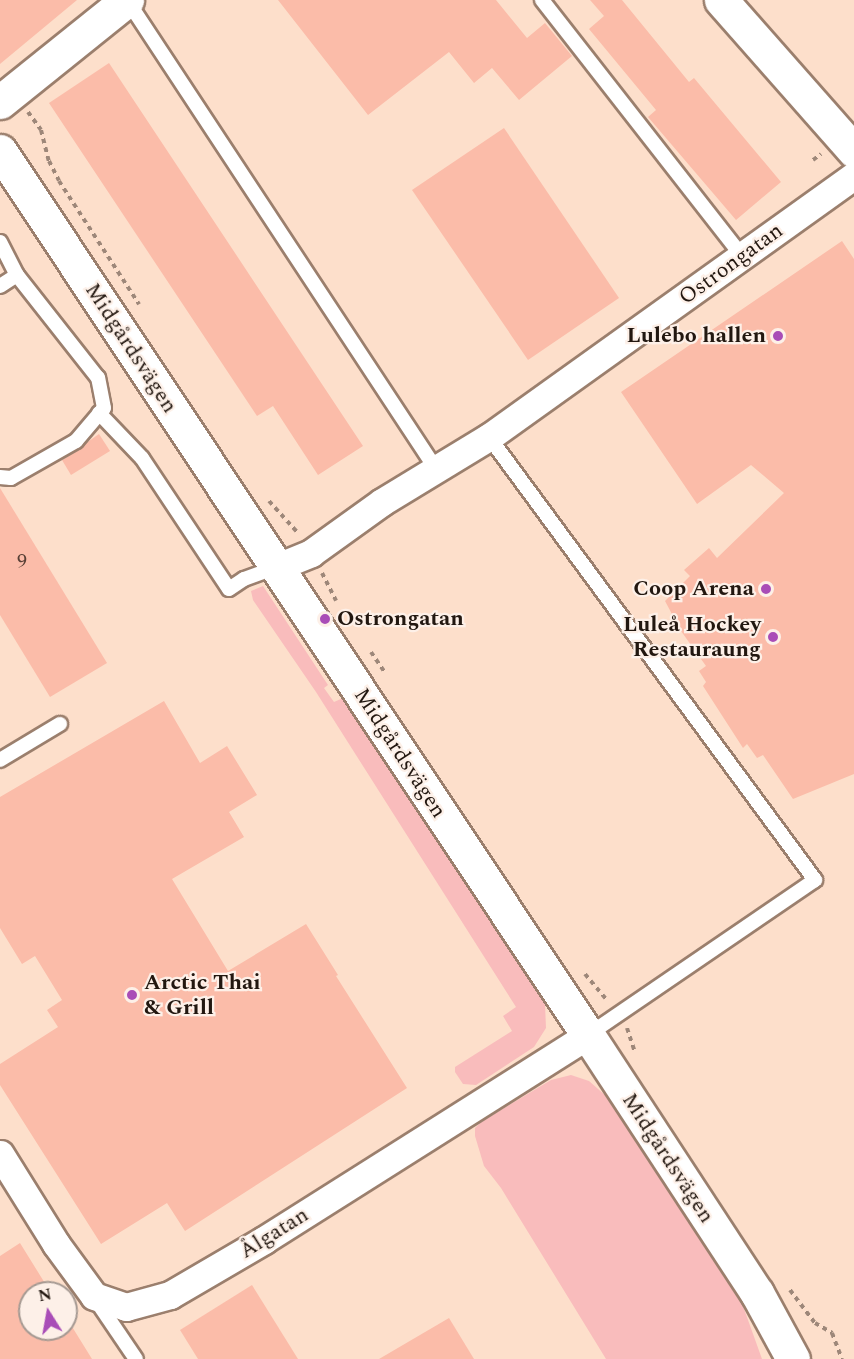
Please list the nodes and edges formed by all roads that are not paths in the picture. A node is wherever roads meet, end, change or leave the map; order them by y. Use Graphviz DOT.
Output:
graph roads {
  1 [pos="127,0"];
  2 [pos="542,0"];
  3 [pos="721,0"];
  4 [pos="6,98"];
  5 [pos="0,151"];
  6 [pos="854,151"];
  7 [pos="854,176"];
  8 [pos="0,242"];
  9 [pos="742,256"];
  10 [pos="17,275"];
  11 [pos="0,286"];
  12 [pos="99,413"];
  13 [pos="489,437"];
  14 [pos="436,469"];
  15 [pos="0,477"];
  16 [pos="277,567"];
  17 [pos="60,724"];
  18 [pos="0,760"];
  19 [pos="588,1035"];
  20 [pos="0,1154"];
  21 [pos="94,1296"];
  22 [pos="136,1359"];
  23 [pos="793,1359"];
  1 -- 4 [label="street"];
  1 -- 14 [label="lane"];
  2 -- 9 [label="lane"];
  3 -- 6 [label="street"];
  5 -- 16 [label="street, Midgårdsvägen"];
  7 -- 9 [label="street, Ostrongatan"];
  8 -- 10 [label="lane"];
  9 -- 13 [label="street, Ostrongatan"];
  10 -- 11 [label="lane"];
  10 -- 12 [label="lane"];
  12 -- 15 [label="lane"];
  12 -- 16 [label="lane"];
  13 -- 14 [label="street, Ostrongatan"];
  13 -- 19 [label="lane"];
  14 -- 16 [label="street, Ostrongatan"];
  16 -- 19 [label="street, Midgårdsvägen"];
  17 -- 18 [label="lane"];
  19 -- 21 [label="street, Ålgatan"];
  19 -- 23 [label="street, Midgårdsvägen"];
  20 -- 21 [label="street"];
  21 -- 22 [label="lane"];
}
